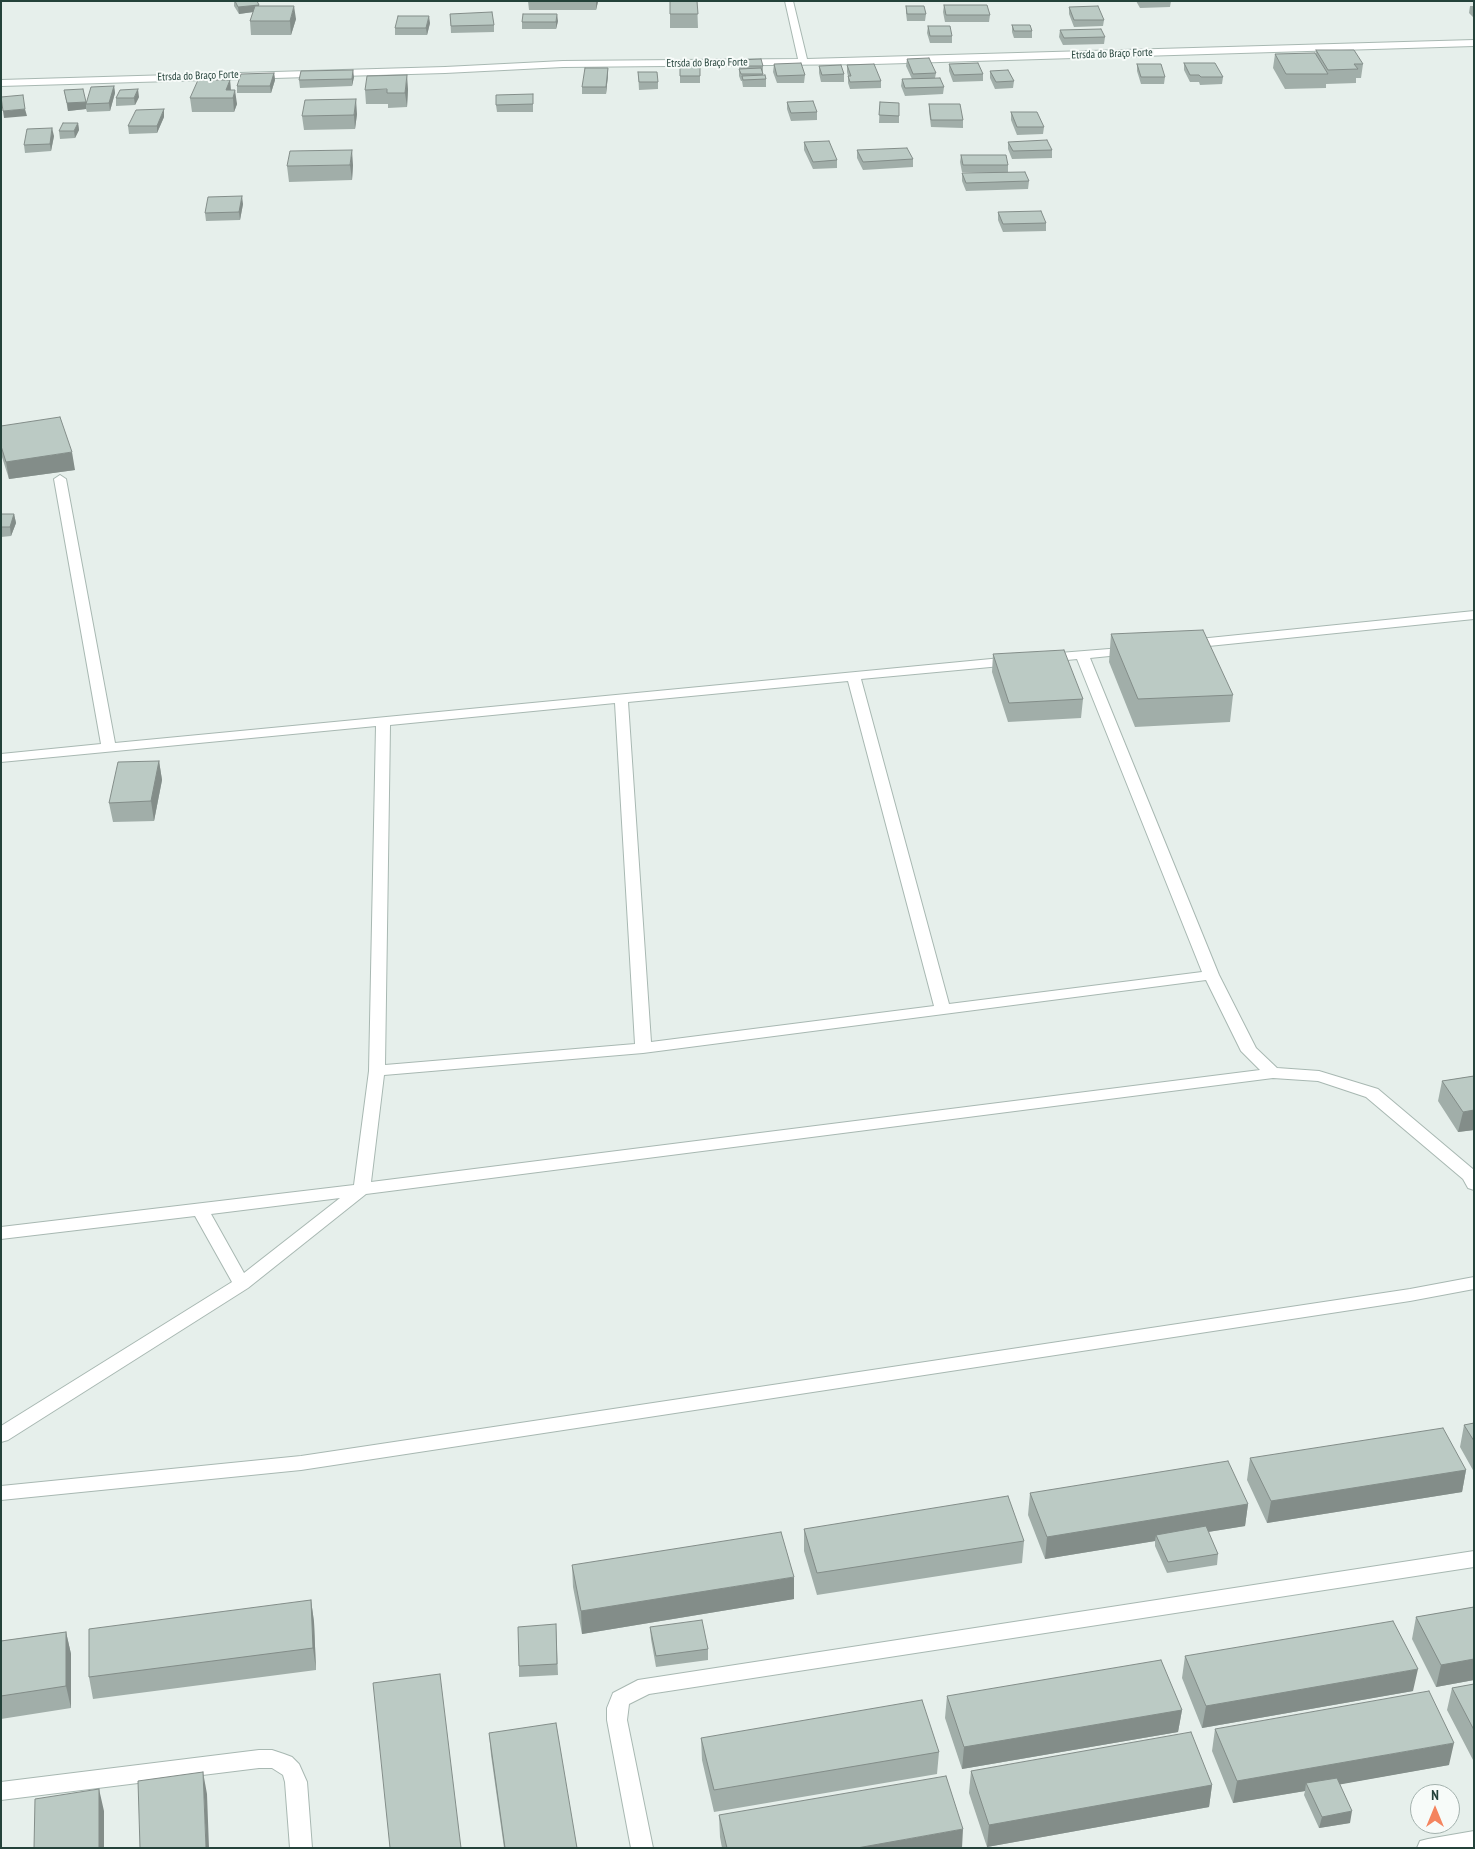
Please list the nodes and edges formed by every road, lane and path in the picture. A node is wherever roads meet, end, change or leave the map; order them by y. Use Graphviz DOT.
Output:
graph roads {
  1 [pos="789,1"];
  2 [pos="1474,43"];
  3 [pos="803,61"];
  4 [pos="1,83"];
  5 [pos="60,479"];
  6 [pos="1474,615"];
  7 [pos="1180,645"];
  8 [pos="1141,649"];
  9 [pos="1082,654"];
  10 [pos="854,677"];
  11 [pos="621,699"];
  12 [pos="383,722"];
  13 [pos="109,748"];
  14 [pos="1,758"];
  15 [pos="1211,975"];
  16 [pos="943,1010"];
  17 [pos="643,1048"];
  18 [pos="377,1071"];
  19 [pos="1274,1073"];
  20 [pos="1473,1179"];
  21 [pos="362,1189"];
  22 [pos="200,1210"];
  23 [pos="1,1233"];
  24 [pos="1474,1283"];
  25 [pos="242,1284"];
  26 [pos="1,1435"];
  27 [pos="1,1493"];
  28 [pos="1474,1559"];
  29 [pos="1,1790"];
  30 [pos="1474,1840"];
  31 [pos="301,1848"];
  32 [pos="642,1848"];
  33 [pos="1428,1848"];
  1 -- 3 [label="street"];
  2 -- 3 [label="street, Etrsda do Braço Forte"];
  3 -- 4 [label="street, Etrsda do Braço Forte"];
  5 -- 13 [label="street"];
  6 -- 7 [label="street"];
  8 -- 9 [label="street"];
  9 -- 10 [label="street"];
  9 -- 15 [label="street"];
  10 -- 11 [label="street"];
  10 -- 16 [label="street"];
  11 -- 12 [label="street"];
  11 -- 17 [label="street"];
  12 -- 13 [label="street"];
  12 -- 18 [label="street"];
  13 -- 14 [label="street"];
  15 -- 16 [label="street"];
  15 -- 19 [label="street"];
  16 -- 17 [label="street"];
  17 -- 18 [label="street"];
  18 -- 21 [label="street"];
  19 -- 20 [label="street"];
  19 -- 21 [label="street"];
  21 -- 22 [label="street"];
  21 -- 25 [label="street"];
  22 -- 23 [label="street"];
  22 -- 25 [label="street"];
  24 -- 27 [label="street"];
  25 -- 26 [label="street"];
  28 -- 32 [label="street"];
  29 -- 31 [label="street"];
  30 -- 33 [label="street"];
}
